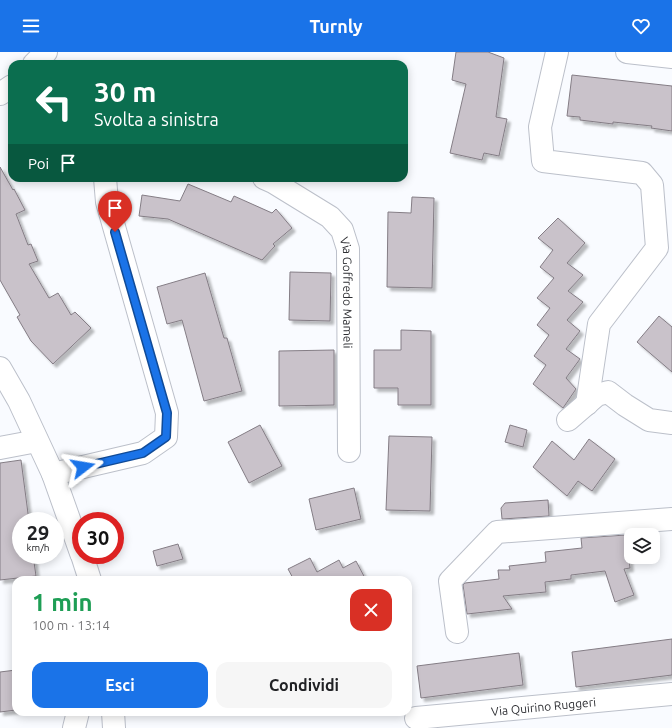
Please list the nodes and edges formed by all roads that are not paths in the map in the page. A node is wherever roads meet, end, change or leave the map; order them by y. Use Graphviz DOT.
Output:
graph roads {
  1 [pos="46,52"];
  2 [pos="49,52"];
  3 [pos="557,52"];
  4 [pos="627,52"];
  5 [pos="672,57"];
  6 [pos="38,60"];
  7 [pos="57,60"];
  8 [pos="105,182"];
  9 [pos="273,182"];
  10 [pos="0,368"];
  11 [pos="587,404"];
  12 [pos="568,420"];
  13 [pos="672,423"];
  14 [pos="38,441"];
  15 [pos="0,448"];
  16 [pos="349,451"];
  17 [pos="53,474"];
  18 [pos="672,519"];
  19 [pos="72,528"];
  20 [pos="84,564"];
  21 [pos="89,576"];
  22 [pos="458,632"];
  23 [pos="672,694"];
  24 [pos="77,716"];
  25 [pos="113,716"];
  26 [pos="416,718"];
  27 [pos="74,728"];
  28 [pos="114,728"];
  1 -- 6 [label="street"];
  2 -- 7 [label="street"];
  3 -- 11 [label="street"];
  4 -- 5 [label="street"];
  8 -- 17 [label="street"];
  9 -- 16 [label="street, Via Goffredo Mameli"];
  10 -- 14 [label="street"];
  11 -- 12 [label="street"];
  11 -- 13 [label="street"];
  14 -- 15 [label="street"];
  14 -- 17 [label="street"];
  17 -- 19 [label="street"];
  18 -- 22 [label="street"];
  20 -- 21 [label="street"];
  23 -- 26 [label="street, Via Quirino Ruggeri"];
  24 -- 27 [label="street"];
  25 -- 28 [label="street"];
}
